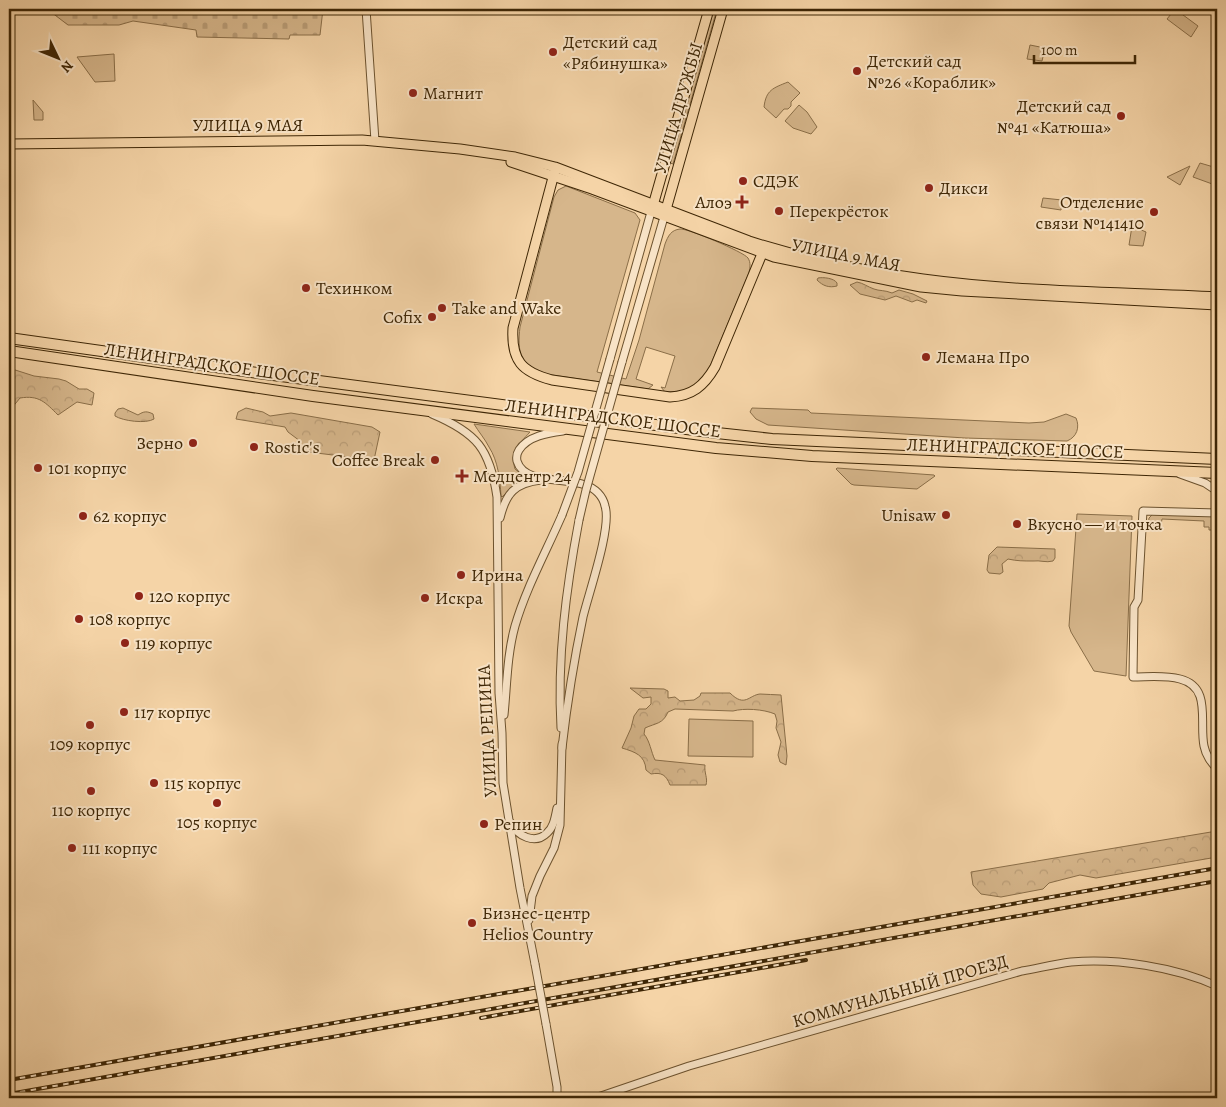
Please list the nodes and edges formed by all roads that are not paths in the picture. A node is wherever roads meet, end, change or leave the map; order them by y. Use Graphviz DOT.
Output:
graph roads {
  1 [pos="366,9"];
  2 [pos="709,9"];
  3 [pos="723,9"];
  4 [pos="375,141"];
  5 [pos="9,144"];
  6 [pos="554,171"];
  7 [pos="652,208"];
  8 [pos="665,213"];
  9 [pos="764,250"];
  10 [pos="1217,297"];
  11 [pos="1217,305"];
  12 [pos="9,338"];
  13 [pos="9,351"];
  14 [pos="418,408"];
  15 [pos="576,429"];
  16 [pos="1217,460"];
  17 [pos="1170,471"];
  18 [pos="1217,473"];
  19 [pos="547,480"];
  20 [pos="1217,491"];
  21 [pos="1217,513"];
  22 [pos="497,526"];
  23 [pos="502,733"];
  24 [pos="562,748"];
  25 [pos="1217,769"];
  26 [pos="561,786"];
  27 [pos="507,811"];
  28 [pos="529,930"];
  29 [pos="1217,986"];
  30 [pos="557,1087"];
  31 [pos="557,1098"];
  32 [pos="564,1098"];
  33 [pos="595,1098"];
  1 -- 4 [label="street"];
  2 -- 7 [label="main road, УЛИЦА ДРУЖБЫ"];
  3 -- 8 [label="main road, УЛИЦА ДРУЖБЫ"];
  4 -- 5 [label="main road, УЛИЦА 9 МАЯ"];
  4 -- 6 [label="main road, УЛИЦА 9 МАЯ"];
  6 -- 7 [label="main road, УЛИЦА 9 МАЯ"];
  6 -- 9 [label="main road"];
  7 -- 8 [label="main road, УЛИЦА 9 МАЯ"];
  7 -- 23 [label="street, bridge"];
  8 -- 9 [label="main road, УЛИЦА 9 МАЯ"];
  8 -- 24 [label="street, bridge"];
  9 -- 10 [label="main road, УЛИЦА 9 МАЯ"];
  9 -- 11 [label="main road, УЛИЦА 9 МАЯ"];
  12 -- 16 [label="highway, ЛЕНИНГРАДСКОЕ ШОССЕ"];
  13 -- 14 [label="highway, ЛЕНИНГРАДСКОЕ ШОССЕ"];
  14 -- 15 [label="highway, ЛЕНИНГРАДСКОЕ ШОССЕ"];
  14 -- 22 [label="street, УЛИЦА РЕПИНА"];
  15 -- 17 [label="highway, ЛЕНИНГРАДСКОЕ ШОССЕ"];
  15 -- 19 [label="street"];
  17 -- 18 [label="highway, ЛЕНИНГРАДСКОЕ ШОССЕ"];
  17 -- 20 [label="street"];
  19 -- 22 [label="street"];
  19 -- 24 [label="street"];
  21 -- 25 [label="street"];
  22 -- 23 [label="street, УЛИЦА РЕПИНА"];
  23 -- 27 [label="street, УЛИЦА РЕПИНА"];
  24 -- 26 [label="street"];
  26 -- 27 [label="street"];
  26 -- 28 [label="street"];
  27 -- 28 [label="street, УЛИЦА РЕПИНА"];
  28 -- 30 [label="street, УЛИЦА РЕПИНА, bridge"];
  29 -- 33 [label="street, КОММУНАЛЬНЫЙ ПРОЕЗД"];
  30 -- 31 [label="street, УЛИЦА РЕПИНА"];
  30 -- 32 [label="street, УЛИЦА РЕПИНА"];
}
